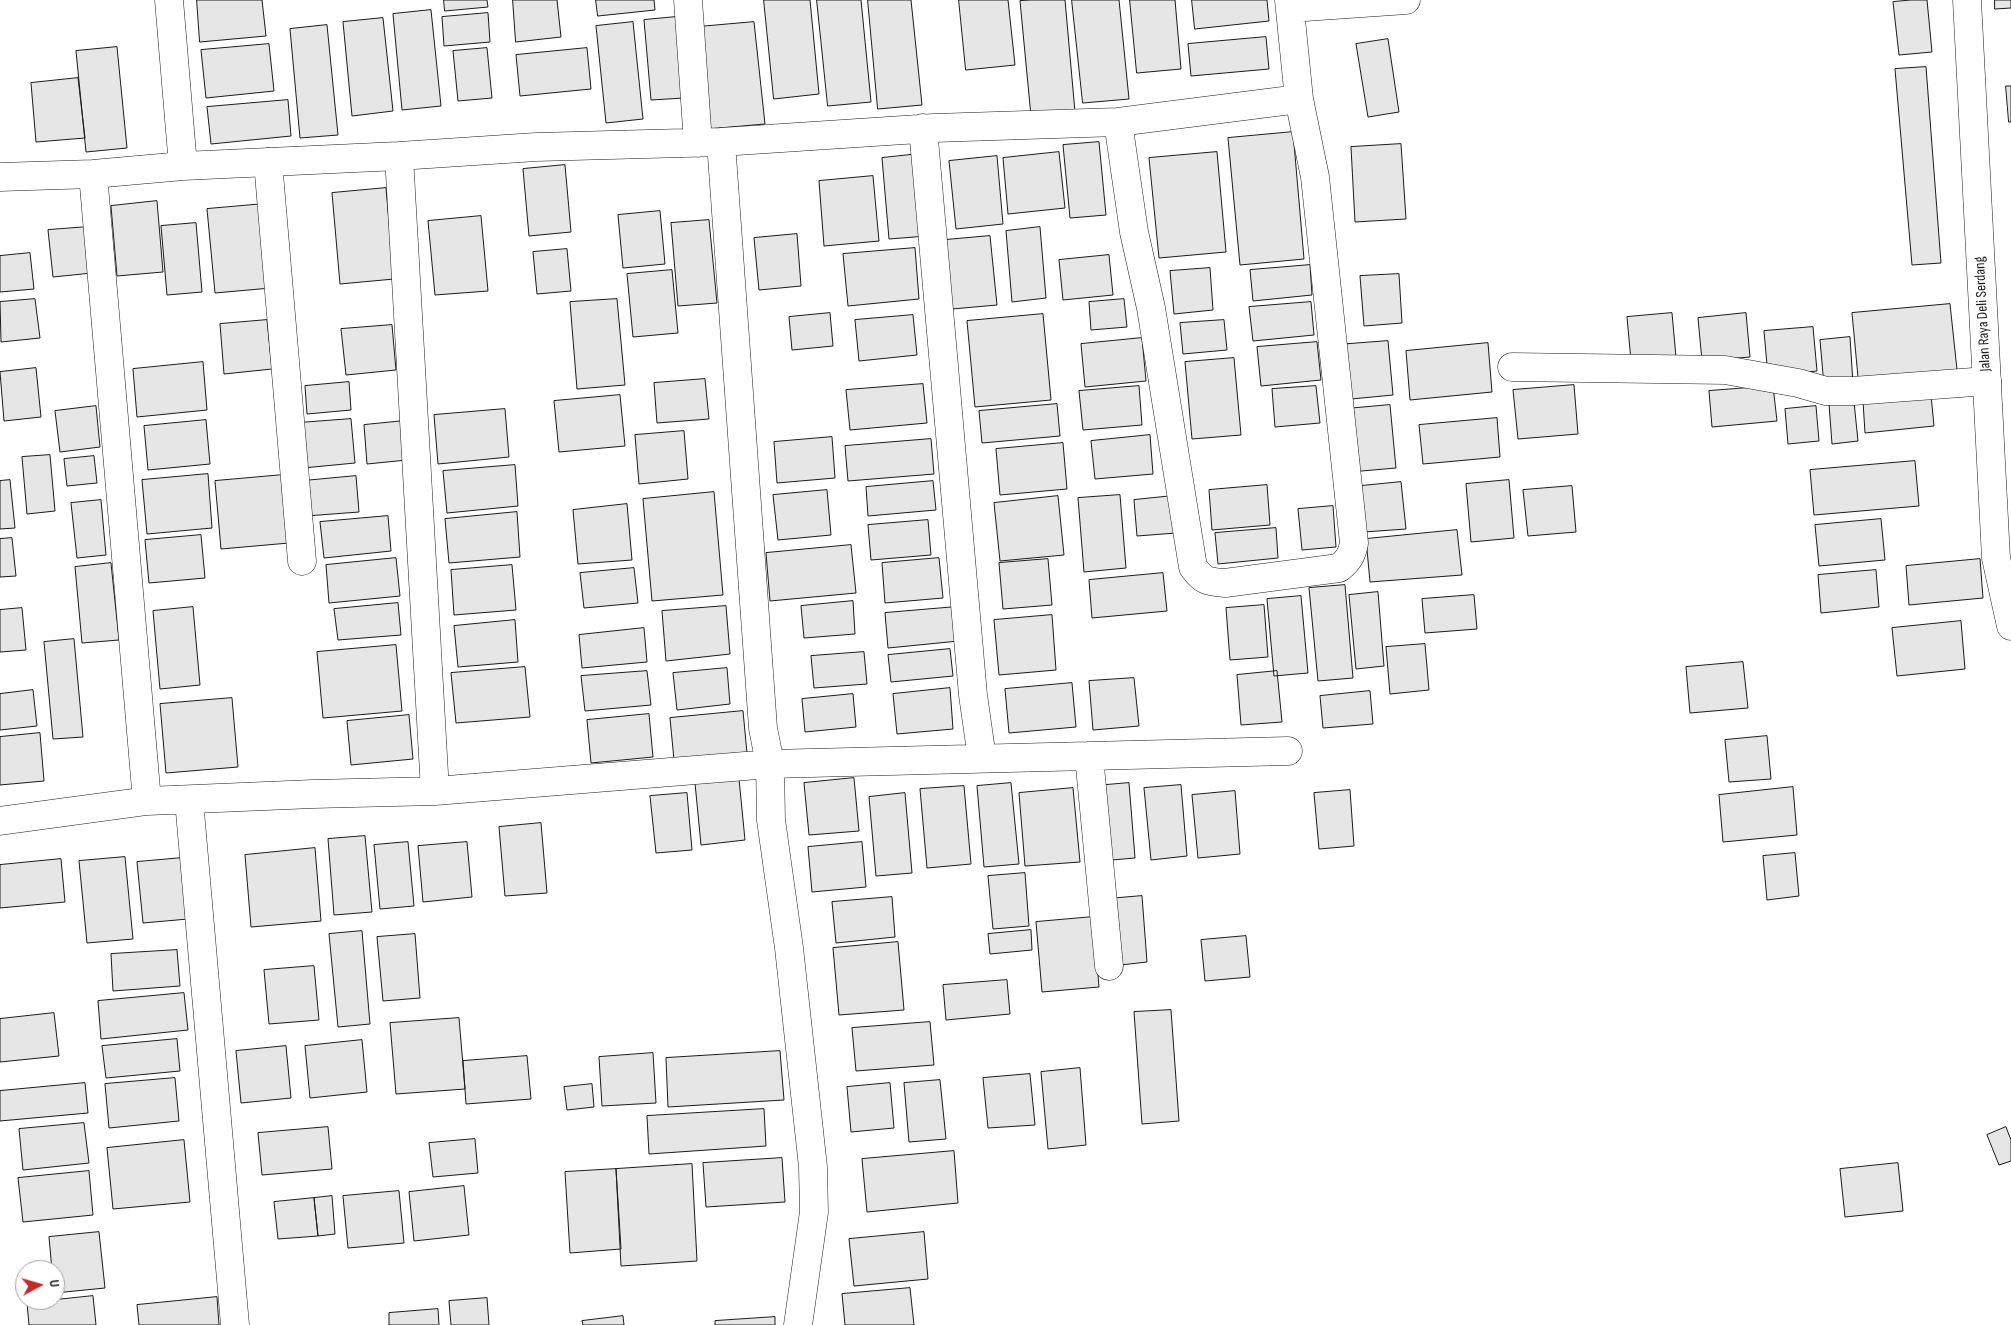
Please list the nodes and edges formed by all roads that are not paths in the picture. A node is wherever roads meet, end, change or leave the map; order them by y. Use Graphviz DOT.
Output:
graph roads {
  1 [pos="169,0"];
  2 [pos="688,0"];
  3 [pos="1406,0"];
  4 [pos="1967,0"];
  5 [pos="1289,4"];
  6 [pos="1299,99"];
  7 [pos="1118,122"];
  8 [pos="923,128"];
  9 [pos="709,142"];
  10 [pos="399,156"];
  11 [pos="268,162"];
  12 [pos="183,166"];
  13 [pos="93,174"];
  14 [pos="0,177"];
  15 [pos="1512,366"];
  16 [pos="1987,381"];
  17 [pos="302,561"];
  18 [pos="2011,626"];
  19 [pos="1288,751"];
  20 [pos="1089,756"];
  21 [pos="982,758"];
  22 [pos="770,764"];
  23 [pos="435,791"];
  24 [pos="189,800"];
  25 [pos="147,801"];
  26 [pos="0,821"];
  27 [pos="1109,966"];
  28 [pos="235,1325"];
  29 [pos="798,1325"];
  1 -- 12 [label="street"];
  2 -- 9 [label="street"];
  3 -- 5 [label="street"];
  4 -- 16 [label="street, Jalan Raya Deli Serdang"];
  5 -- 6 [label="street"];
  6 -- 7 [label="street"];
  6 -- 7 [label="street"];
  7 -- 8 [label="street"];
  8 -- 9 [label="street"];
  8 -- 21 [label="street"];
  9 -- 10 [label="street"];
  9 -- 22 [label="street"];
  10 -- 11 [label="street"];
  10 -- 23 [label="street"];
  11 -- 12 [label="street"];
  11 -- 17 [label="street"];
  12 -- 13 [label="street"];
  13 -- 14 [label="street"];
  13 -- 25 [label="street"];
  15 -- 16 [label="street"];
  16 -- 18 [label="street, Jalan Raya Deli Serdang"];
  19 -- 20 [label="street"];
  20 -- 21 [label="street"];
  20 -- 27 [label="street"];
  21 -- 22 [label="street"];
  22 -- 23 [label="street"];
  22 -- 29 [label="street"];
  23 -- 24 [label="street"];
  24 -- 25 [label="street"];
  24 -- 28 [label="street"];
  25 -- 26 [label="street"];
}
